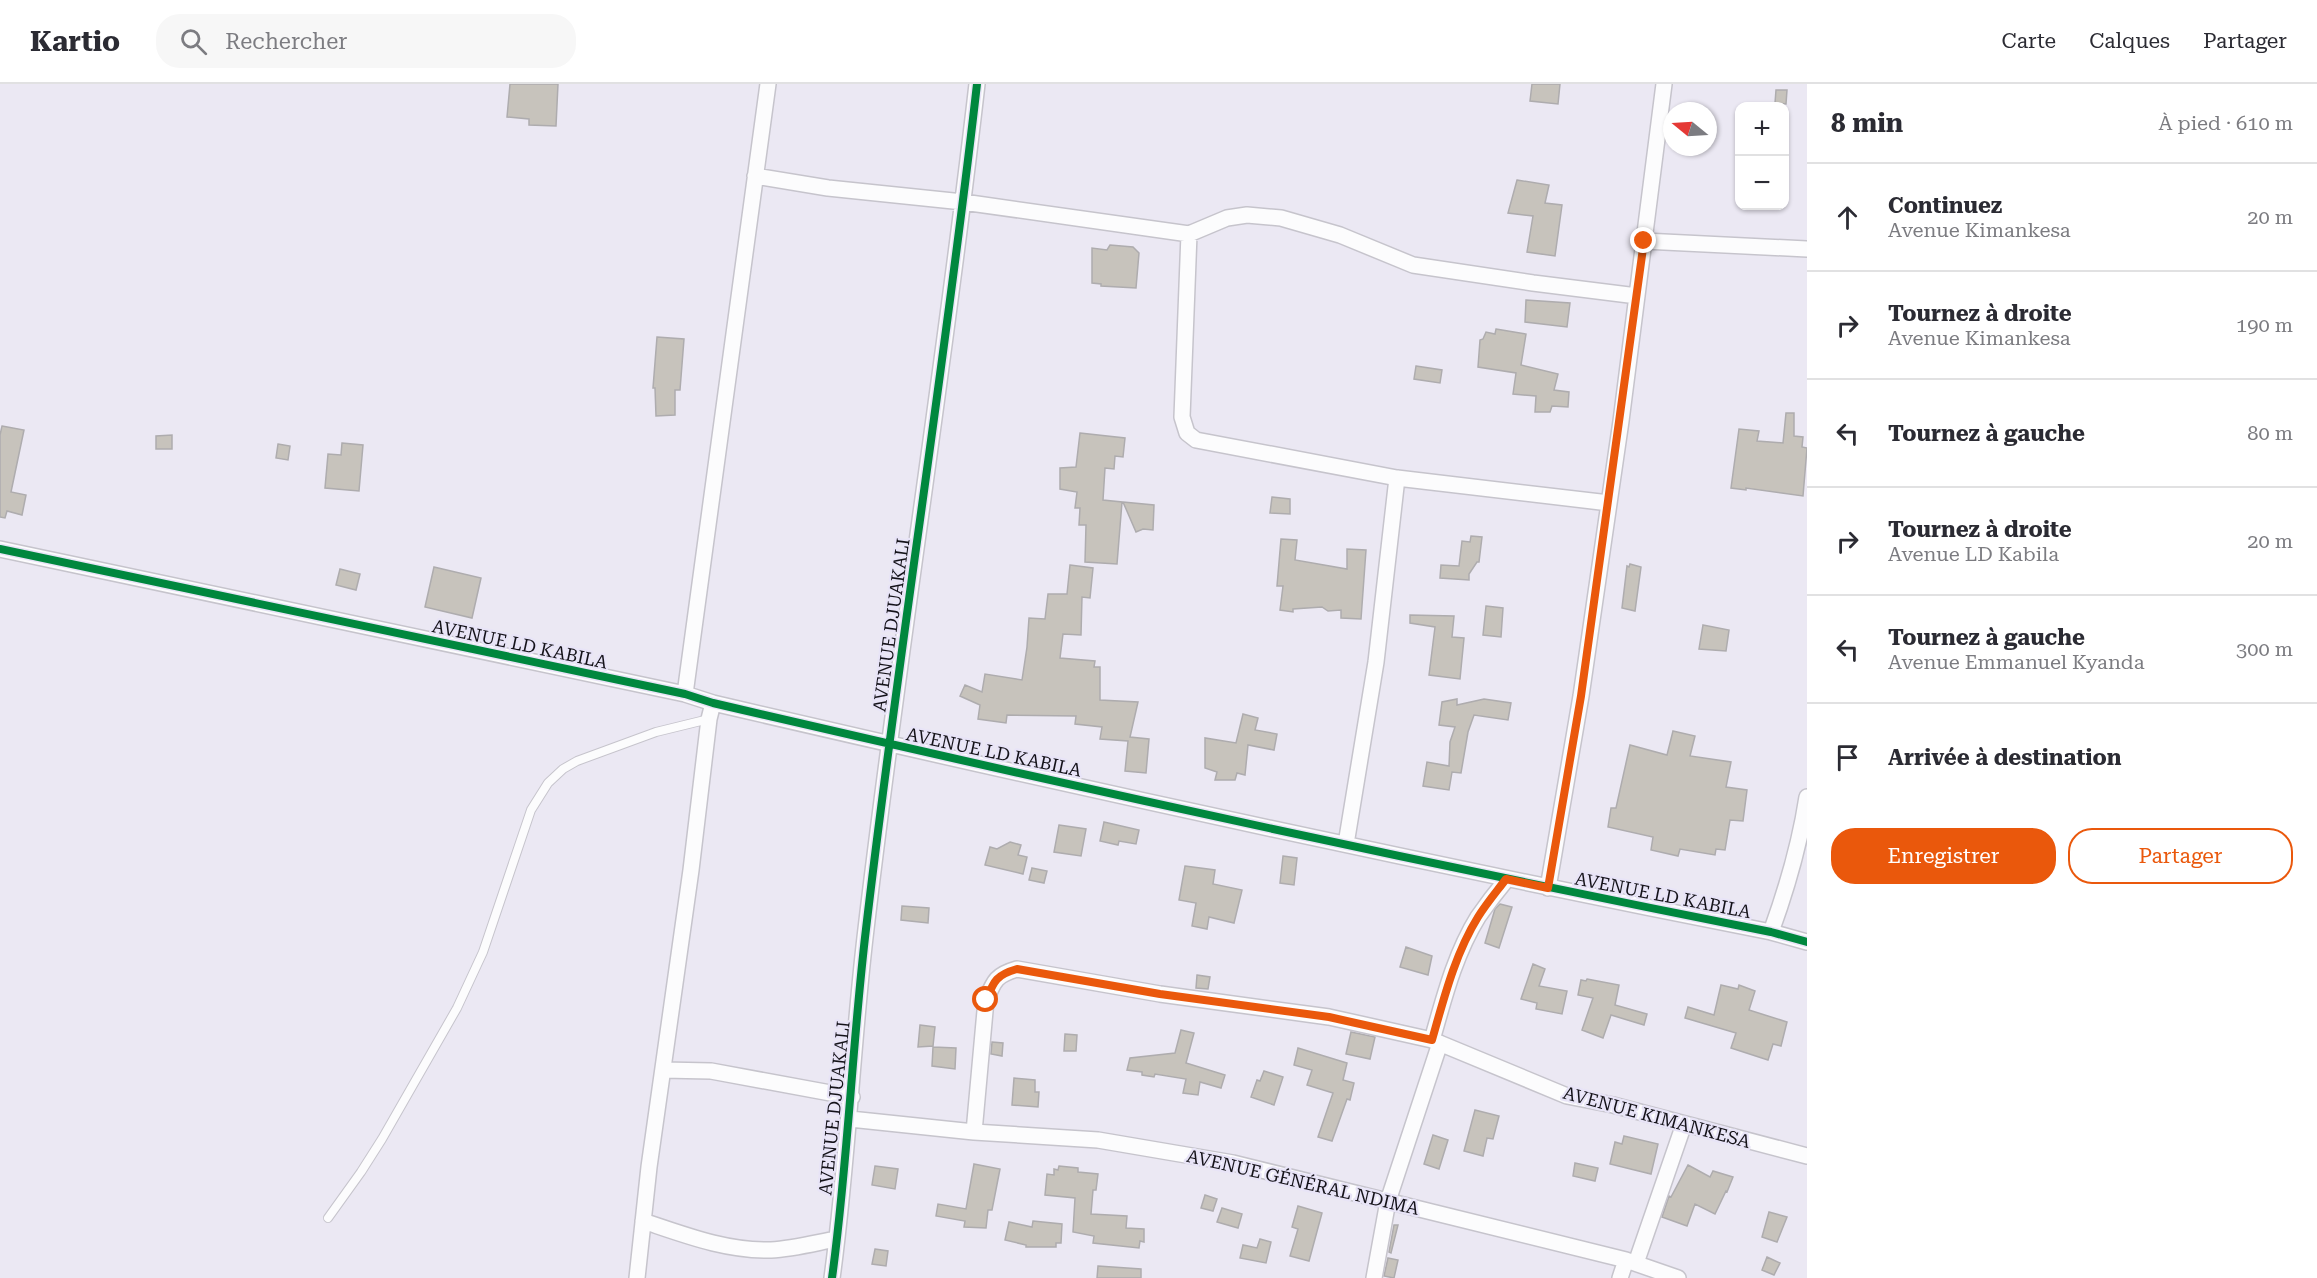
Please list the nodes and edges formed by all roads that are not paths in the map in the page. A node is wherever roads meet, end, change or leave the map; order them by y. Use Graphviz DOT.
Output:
graph roads {
  1 [pos="768,84"];
  2 [pos="977,84"];
  3 [pos="1664,84"];
  4 [pos="755,176"];
  5 [pos="963,202"];
  6 [pos="1189,234"];
  7 [pos="1644,241"];
  8 [pos="1807,249"];
  9 [pos="1637,296"];
  10 [pos="1397,478"];
  11 [pos="1609,503"];
  12 [pos="0,549"];
  13 [pos="685,694"];
  14 [pos="713,703"];
  15 [pos="709,720"];
  16 [pos="890,744"];
  17 [pos="1807,797"];
  18 [pos="1346,844"];
  19 [pos="1506,879"];
  20 [pos="1548,888"];
  21 [pos="1771,932"];
  22 [pos="1807,942"];
  23 [pos="1436,1041"];
  24 [pos="663,1070"];
  25 [pos="852,1097"];
  26 [pos="850,1119"];
  27 [pos="1684,1125"];
  28 [pos="975,1132"];
  29 [pos="1807,1156"];
  30 [pos="1388,1201"];
  31 [pos="328,1218"];
  32 [pos="643,1221"];
  33 [pos="836,1239"];
  34 [pos="1631,1261"];
  35 [pos="637,1278"];
  36 [pos="834,1278"];
  37 [pos="1374,1278"];
  38 [pos="1620,1278"];
  39 [pos="1678,1278"];
  1 -- 4 [label="street"];
  2 -- 5 [label="street, AVENUE DJUAKALI"];
  3 -- 7 [label="street"];
  4 -- 5 [label="street"];
  4 -- 13 [label="street"];
  5 -- 6 [label="street"];
  5 -- 16 [label="street, AVENUE DJUAKALI"];
  6 -- 9 [label="street"];
  6 -- 10 [label="street"];
  7 -- 8 [label="street"];
  7 -- 9 [label="street"];
  9 -- 11 [label="street"];
  10 -- 11 [label="street"];
  10 -- 18 [label="street"];
  11 -- 20 [label="street"];
  12 -- 13 [label="street, AVENUE LD KABILA"];
  13 -- 14 [label="street, AVENUE LD KABILA"];
  14 -- 15 [label="street"];
  14 -- 16 [label="street, AVENUE LD KABILA"];
  15 -- 24 [label="street"];
  15 -- 31 [label="lane"];
  16 -- 18 [label="street, AVENUE LD KABILA"];
  16 -- 25 [label="street, AVENUE DJUAKALI"];
  17 -- 21 [label="street"];
  18 -- 19 [label="street, AVENUE LD KABILA"];
  19 -- 20 [label="street, AVENUE LD KABILA"];
  19 -- 23 [label="street"];
  20 -- 21 [label="street, AVENUE LD KABILA"];
  21 -- 22 [label="street, AVENUE LD KABILA"];
  23 -- 27 [label="street, AVENUE KIMANKESA"];
  23 -- 28 [label="street, AVENUE KIMANKESA"];
  23 -- 30 [label="street"];
  24 -- 25 [label="street"];
  24 -- 32 [label="street"];
  25 -- 26 [label="street, AVENUE DJUAKALI"];
  26 -- 28 [label="street, AVENUE GÉNÉRAL NDIMA"];
  26 -- 33 [label="street, AVENUE DJUAKALI"];
  27 -- 29 [label="street, AVENUE KIMANKESA"];
  27 -- 34 [label="street"];
  28 -- 30 [label="street, AVENUE GÉNÉRAL NDIMA"];
  30 -- 34 [label="street, AVENUE GÉNÉRAL NDIMA"];
  30 -- 37 [label="street"];
  32 -- 33 [label="street"];
  32 -- 35 [label="street"];
  33 -- 36 [label="street, AVENUE DJUAKALI"];
  34 -- 38 [label="street"];
  34 -- 39 [label="street, AVENUE GÉNÉRAL NDIMA"];
}
